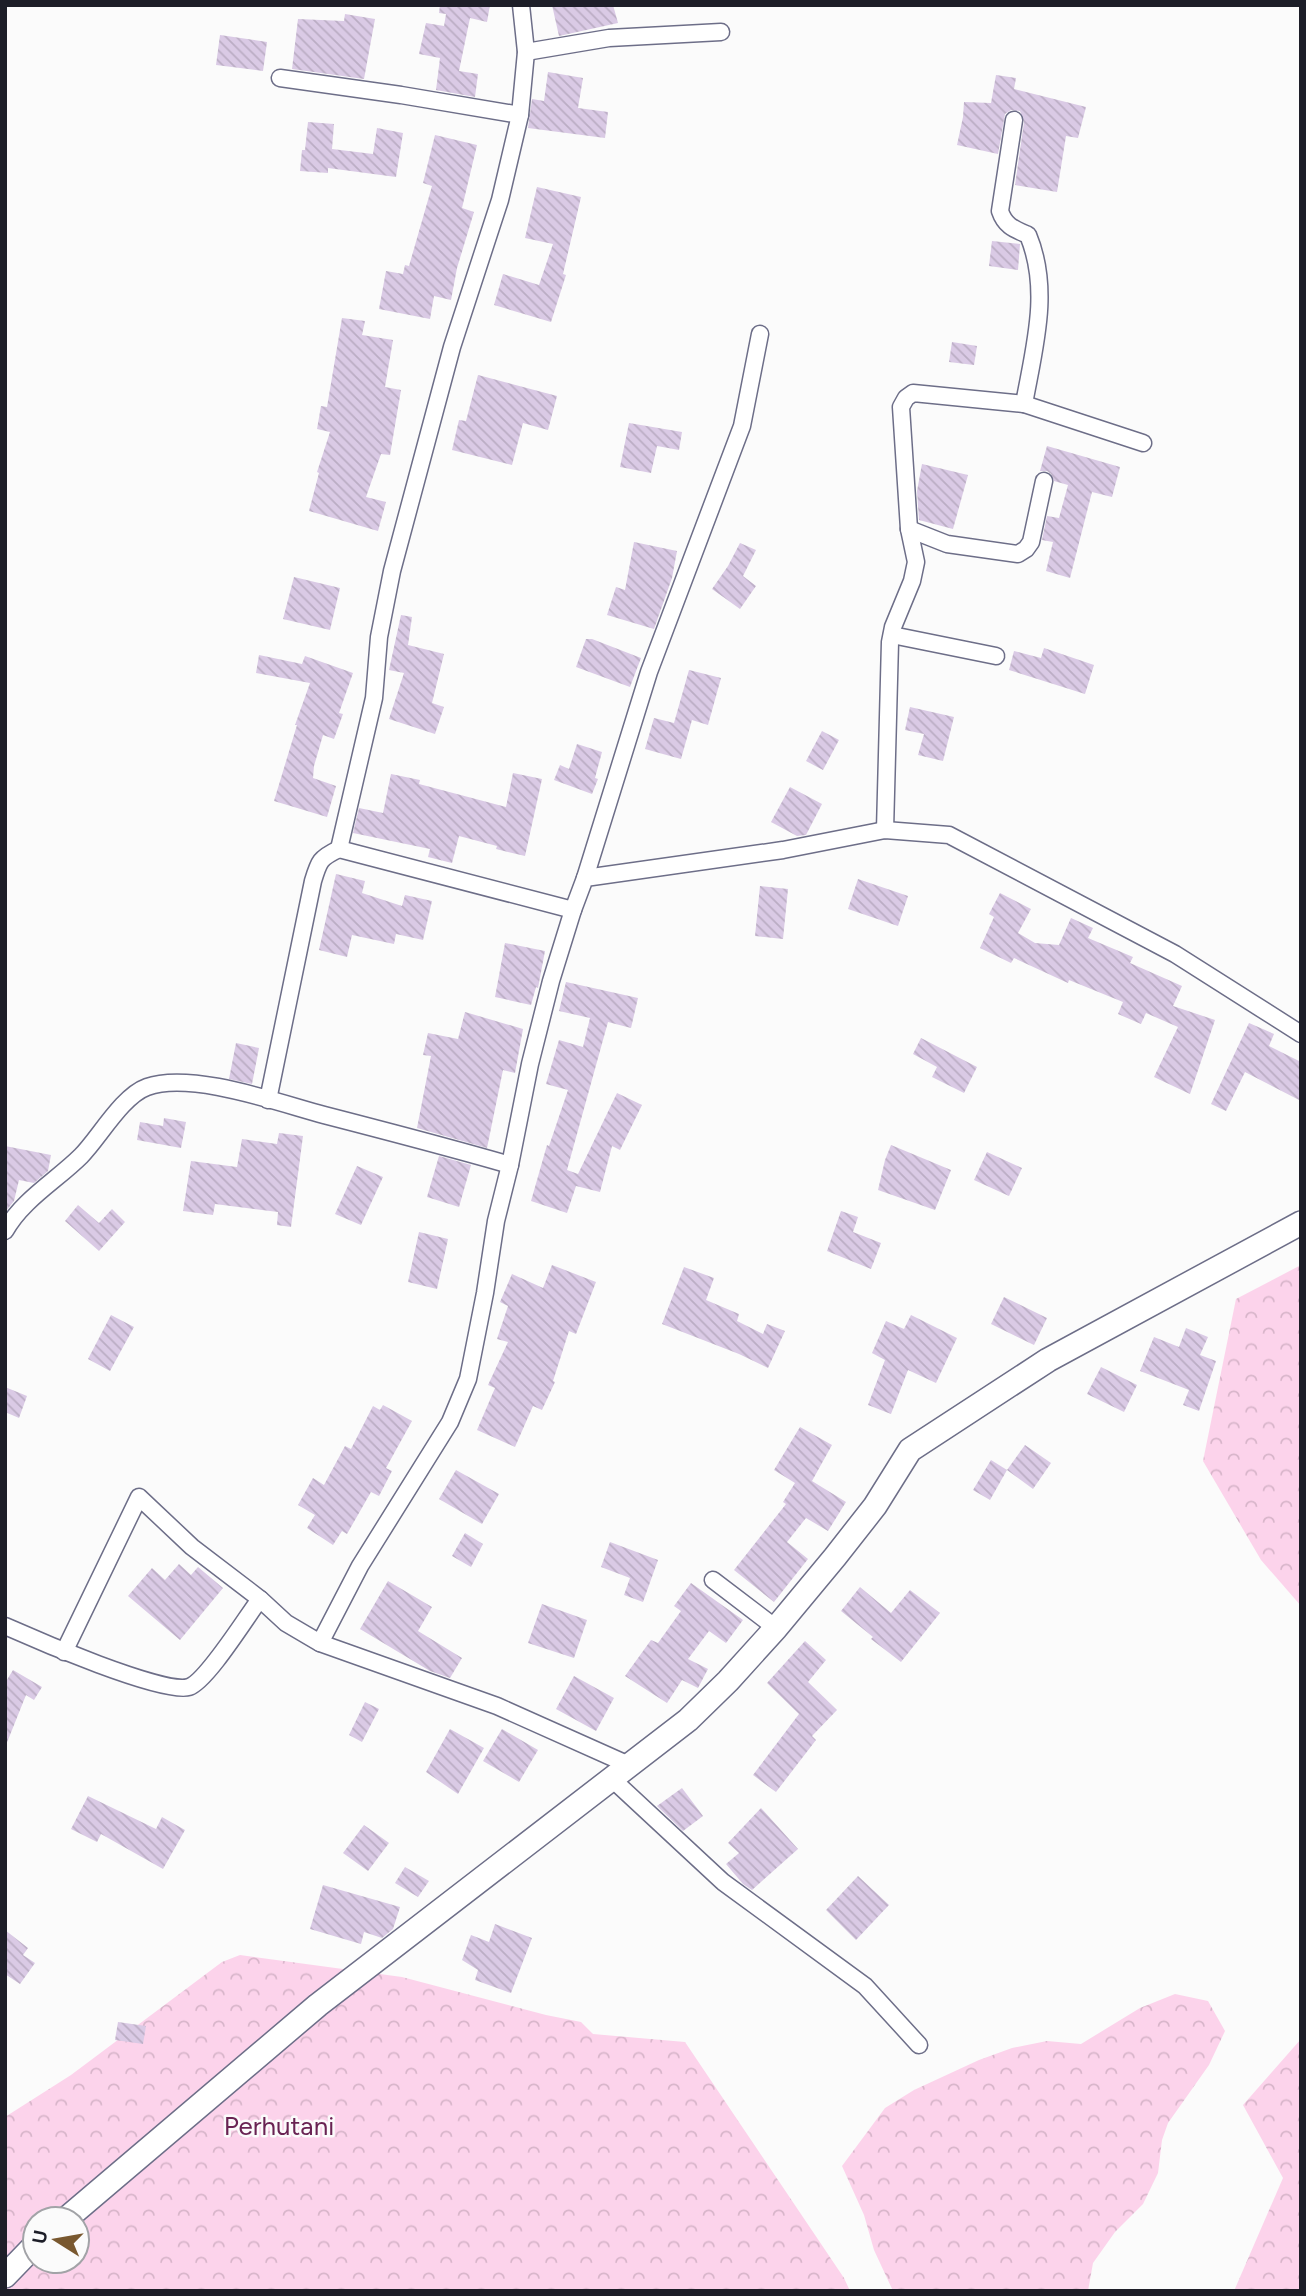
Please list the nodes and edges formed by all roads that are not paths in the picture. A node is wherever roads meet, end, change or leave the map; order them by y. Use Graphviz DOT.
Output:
graph roads {
  1 [pos="521,5"];
  2 [pos="721,32"];
  3 [pos="526,52"];
  4 [pos="280,78"];
  5 [pos="520,115"];
  6 [pos="1014,120"];
  7 [pos="760,334"];
  8 [pos="1024,404"];
  9 [pos="1143,443"];
  10 [pos="1044,481"];
  11 [pos="909,529"];
  12 [pos="891,635"];
  13 [pos="996,656"];
  14 [pos="885,830"];
  15 [pos="339,849"];
  16 [pos="585,878"];
  17 [pos="573,910"];
  18 [pos="1301,1034"];
  19 [pos="268,1100"];
  20 [pos="510,1165"];
  21 [pos="1301,1223"];
  22 [pos="5,1231"];
  23 [pos="713,1580"];
  24 [pos="260,1599"];
  25 [pos="5,1626"];
  26 [pos="776,1628"];
  27 [pos="320,1643"];
  28 [pos="64,1652"];
  29 [pos="620,1771"];
  30 [pos="919,2045"];
  31 [pos="82,2205"];
  32 [pos="21,2259"];
  33 [pos="5,2276"];
  1 -- 3 [label="street"];
  2 -- 3 [label="street"];
  3 -- 5 [label="street"];
  4 -- 5 [label="street"];
  5 -- 15 [label="street"];
  6 -- 8 [label="street"];
  7 -- 16 [label="street"];
  8 -- 9 [label="street"];
  8 -- 11 [label="street"];
  10 -- 11 [label="street"];
  11 -- 12 [label="street"];
  12 -- 13 [label="street"];
  12 -- 14 [label="street"];
  14 -- 16 [label="street"];
  14 -- 18 [label="street"];
  15 -- 17 [label="street"];
  15 -- 19 [label="street"];
  16 -- 17 [label="street"];
  17 -- 20 [label="street"];
  19 -- 20 [label="street"];
  19 -- 22 [label="street"];
  20 -- 27 [label="street"];
  21 -- 26 [label="street"];
  23 -- 26 [label="street"];
  24 -- 27 [label="street"];
  24 -- 28 [label="street"];
  24 -- 28 [label="street"];
  25 -- 28 [label="street"];
  26 -- 29 [label="street"];
  27 -- 29 [label="street"];
  29 -- 30 [label="street"];
  29 -- 31 [label="street"];
  32 -- 33 [label="street"];
}
